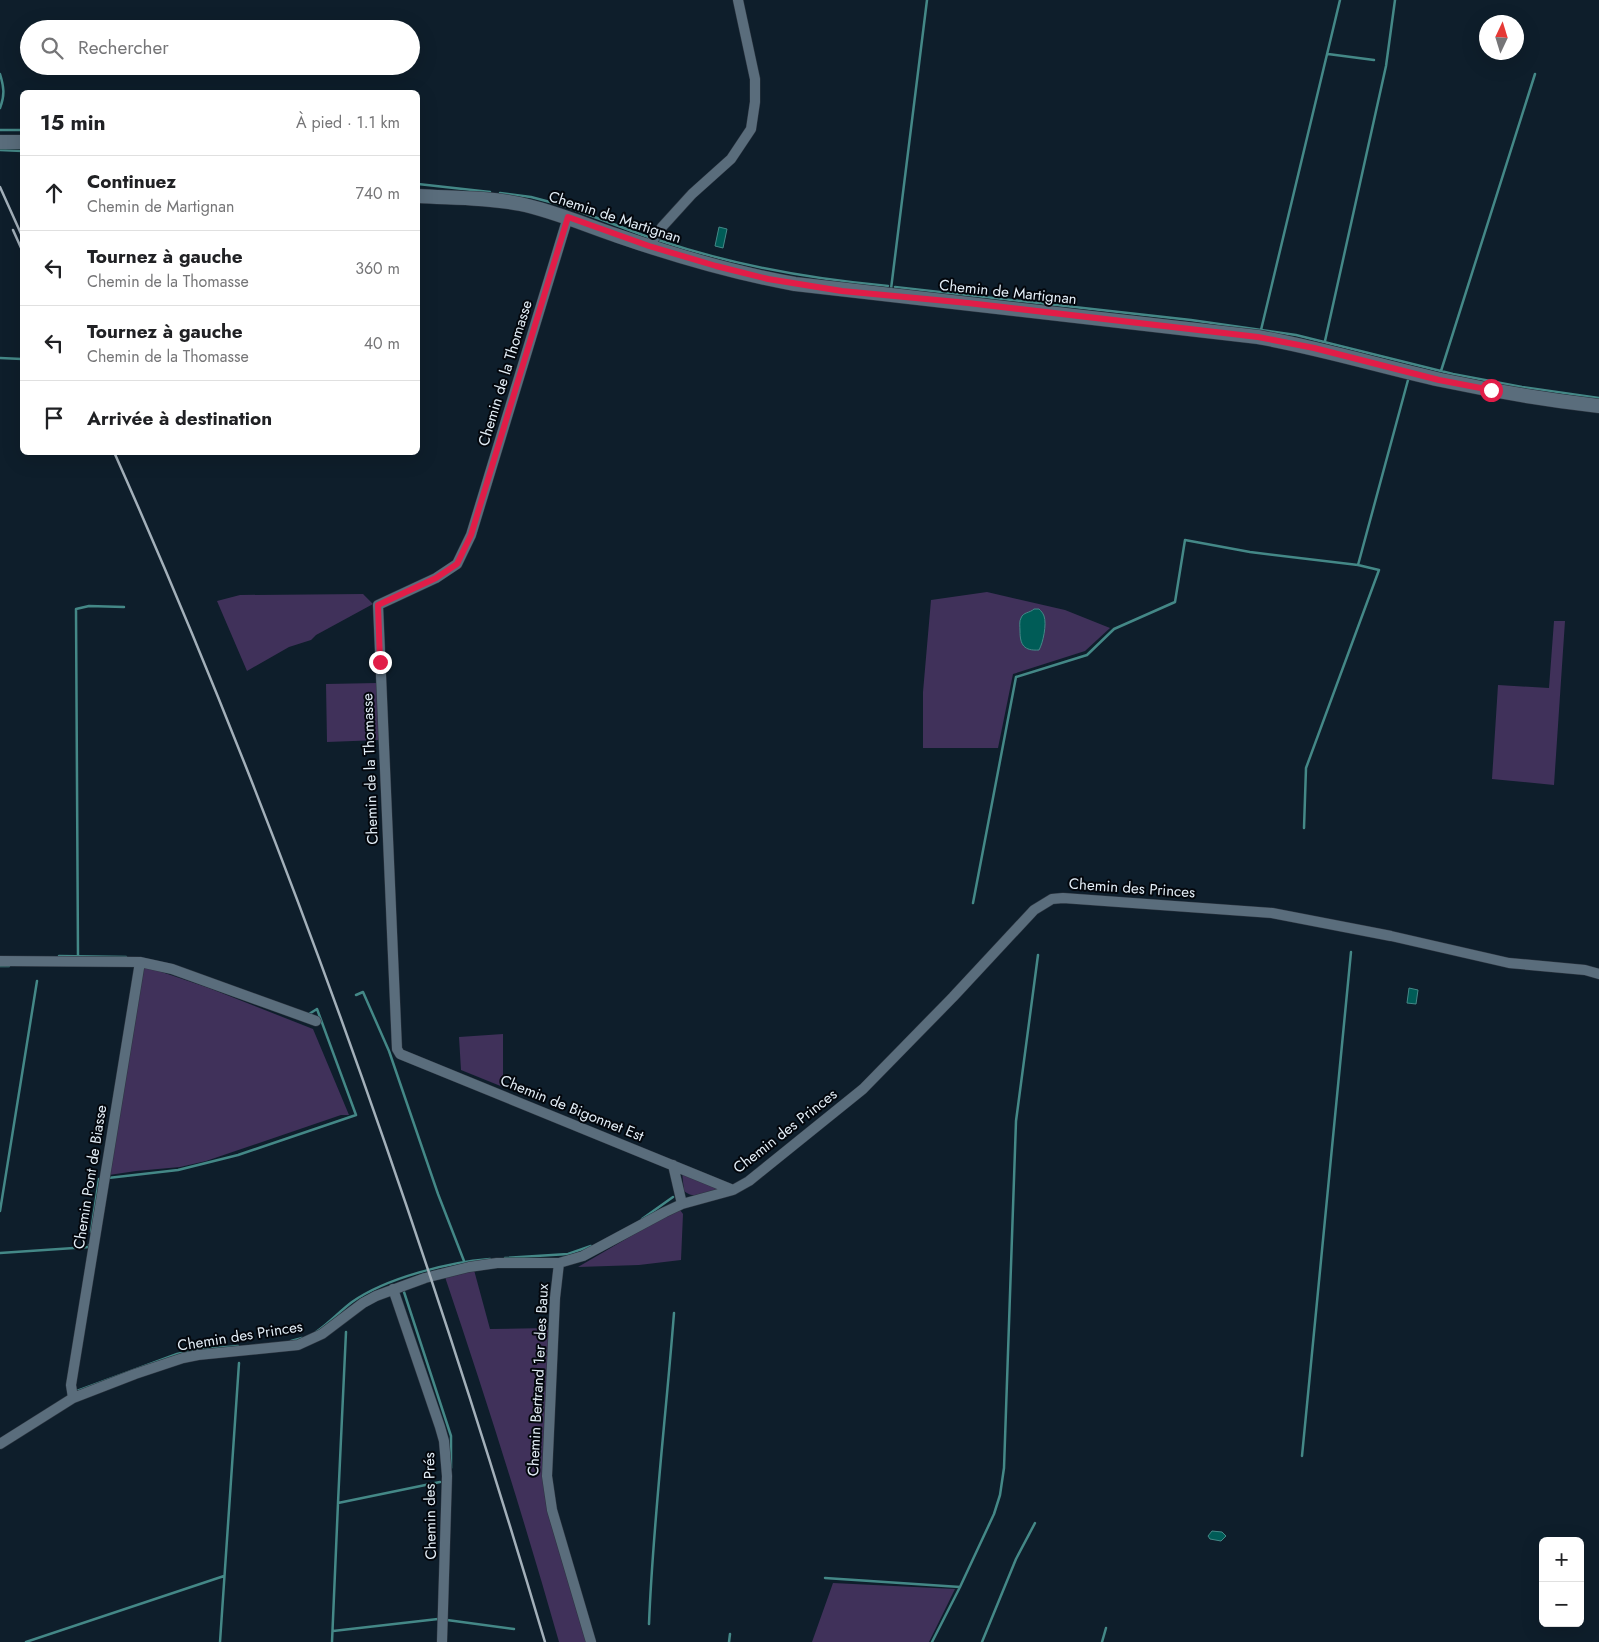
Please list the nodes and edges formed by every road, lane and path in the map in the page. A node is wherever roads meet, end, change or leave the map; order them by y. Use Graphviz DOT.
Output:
graph roads {
  1 [pos="738,0"];
  2 [pos="0,142"];
  3 [pos="20,142"];
  4 [pos="420,196"];
  5 [pos="568,217"];
  6 [pos="649,246"];
  7 [pos="1599,406"];
  8 [pos="0,961"];
  9 [pos="140,962"];
  10 [pos="1599,974"];
  11 [pos="316,1021"];
  12 [pos="400,1054"];
  13 [pos="673,1165"];
  14 [pos="732,1190"];
  15 [pos="682,1204"];
  16 [pos="560,1263"];
  17 [pos="393,1289"];
  18 [pos="73,1398"];
  19 [pos="0,1444"];
  20 [pos="442,1642"];
  21 [pos="591,1642"];
  1 -- 6 [label="street"];
  2 -- 3 [label="main road"];
  4 -- 5 [label="main road, Chemin de Martignan"];
  5 -- 6 [label="main road, Chemin de Martignan"];
  5 -- 12 [label="street, Chemin de la Thomasse"];
  6 -- 7 [label="main road, Chemin de Martignan"];
  8 -- 9 [label="street"];
  9 -- 11 [label="street"];
  9 -- 18 [label="street, Chemin Pont de Biasse"];
  10 -- 14 [label="street, Chemin des Princes"];
  12 -- 13 [label="street, Chemin de Bigonnet Est"];
  13 -- 14 [label="street, Chemin de Bigonnet Est"];
  13 -- 15 [label="street"];
  14 -- 15 [label="street, Chemin des Princes"];
  15 -- 16 [label="street, Chemin des Princes"];
  16 -- 17 [label="street, Chemin des Princes"];
  16 -- 21 [label="street, Chemin Bertrand 1er des Baux"];
  17 -- 18 [label="street, Chemin des Princes"];
  17 -- 20 [label="street, Chemin des Prés"];
  18 -- 19 [label="street, Chemin des Princes"];
}
